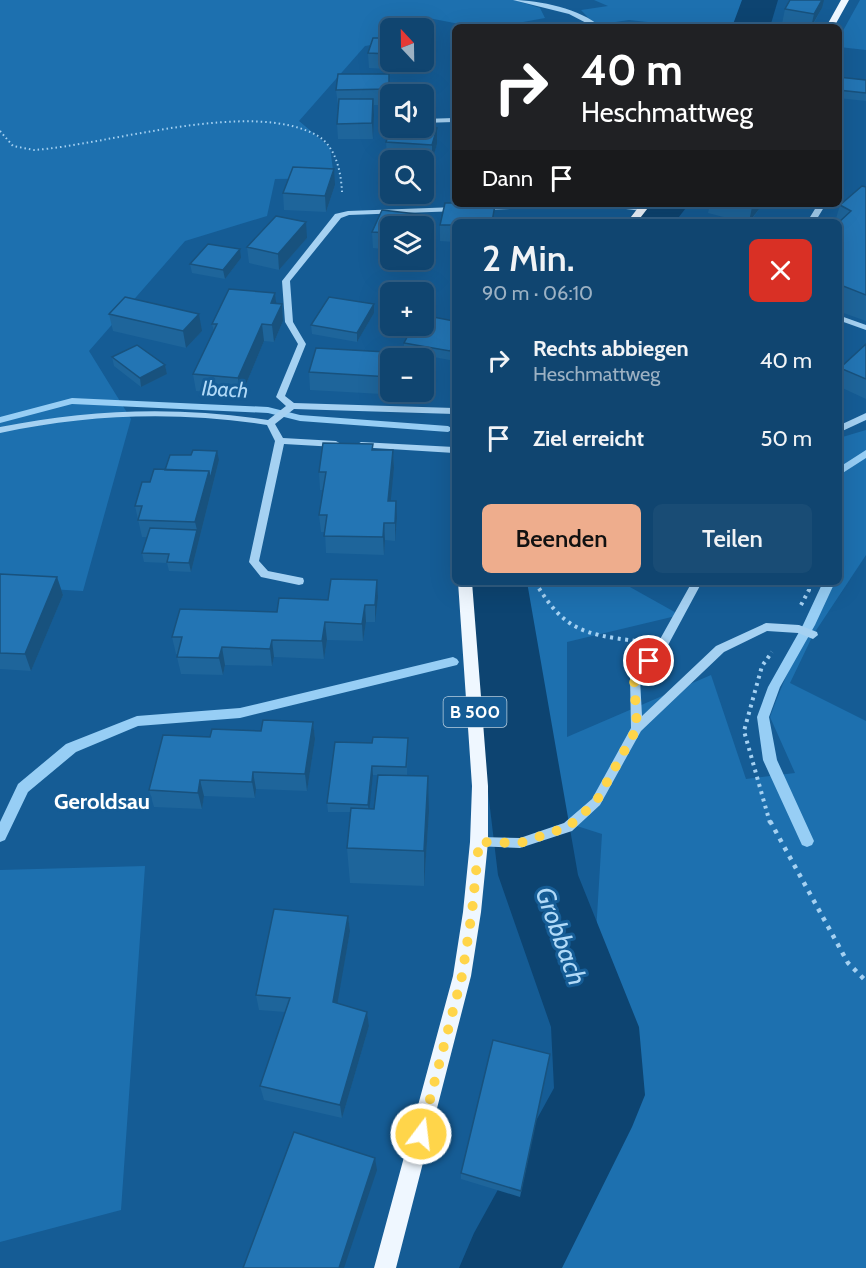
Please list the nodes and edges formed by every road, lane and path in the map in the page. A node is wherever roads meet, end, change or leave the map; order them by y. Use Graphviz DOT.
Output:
graph roads {
  1 [pos="516,0"];
  2 [pos="845,0"];
  3 [pos="595,24"];
  4 [pos="832,24"];
  5 [pos="434,120"];
  6 [pos="451,120"];
  7 [pos="0,131"];
  8 [pos="526,207"];
  9 [pos="644,207"];
  10 [pos="463,209"];
  11 [pos="475,209"];
  12 [pos="348,213"];
  13 [pos="634,219"];
  14 [pos="842,319"];
  15 [pos="866,328"];
  16 [pos="290,408"];
  17 [pos="452,411"];
  18 [pos="866,416"];
  19 [pos="272,420"];
  20 [pos="842,428"];
  21 [pos="0,430"];
  22 [pos="280,441"];
  23 [pos="452,450"];
  24 [pos="299,581"];
  25 [pos="465,585"];
  26 [pos="537,585"];
  27 [pos="695,585"];
  28 [pos="794,628"];
  29 [pos="813,635"];
  30 [pos="663,644"];
  31 [pos="637,728"];
  32 [pos="479,842"];
  33 [pos="866,981"];
  34 [pos="385,1268"];
  1 -- 3 [label="street"];
  2 -- 4 [label="main road"];
  5 -- 6 [label="street"];
  7 -- 12 [label="path"];
  8 -- 11 [label="street"];
  9 -- 13 [label="main road"];
  10 -- 12 [label="street"];
  12 -- 16 [label="street"];
  14 -- 15 [label="street"];
  16 -- 17 [label="street"];
  16 -- 19 [label="street"];
  18 -- 20 [label="street"];
  19 -- 21 [label="street"];
  19 -- 22 [label="street"];
  22 -- 23 [label="street"];
  22 -- 24 [label="street"];
  25 -- 32 [label="main road, B 500"];
  26 -- 30 [label="path"];
  27 -- 30 [label="street"];
  28 -- 29 [label="street"];
  28 -- 31 [label="street"];
  28 -- 33 [label="path"];
  30 -- 31 [label="street"];
  31 -- 32 [label="street"];
  32 -- 34 [label="main road, B 500"];
}
